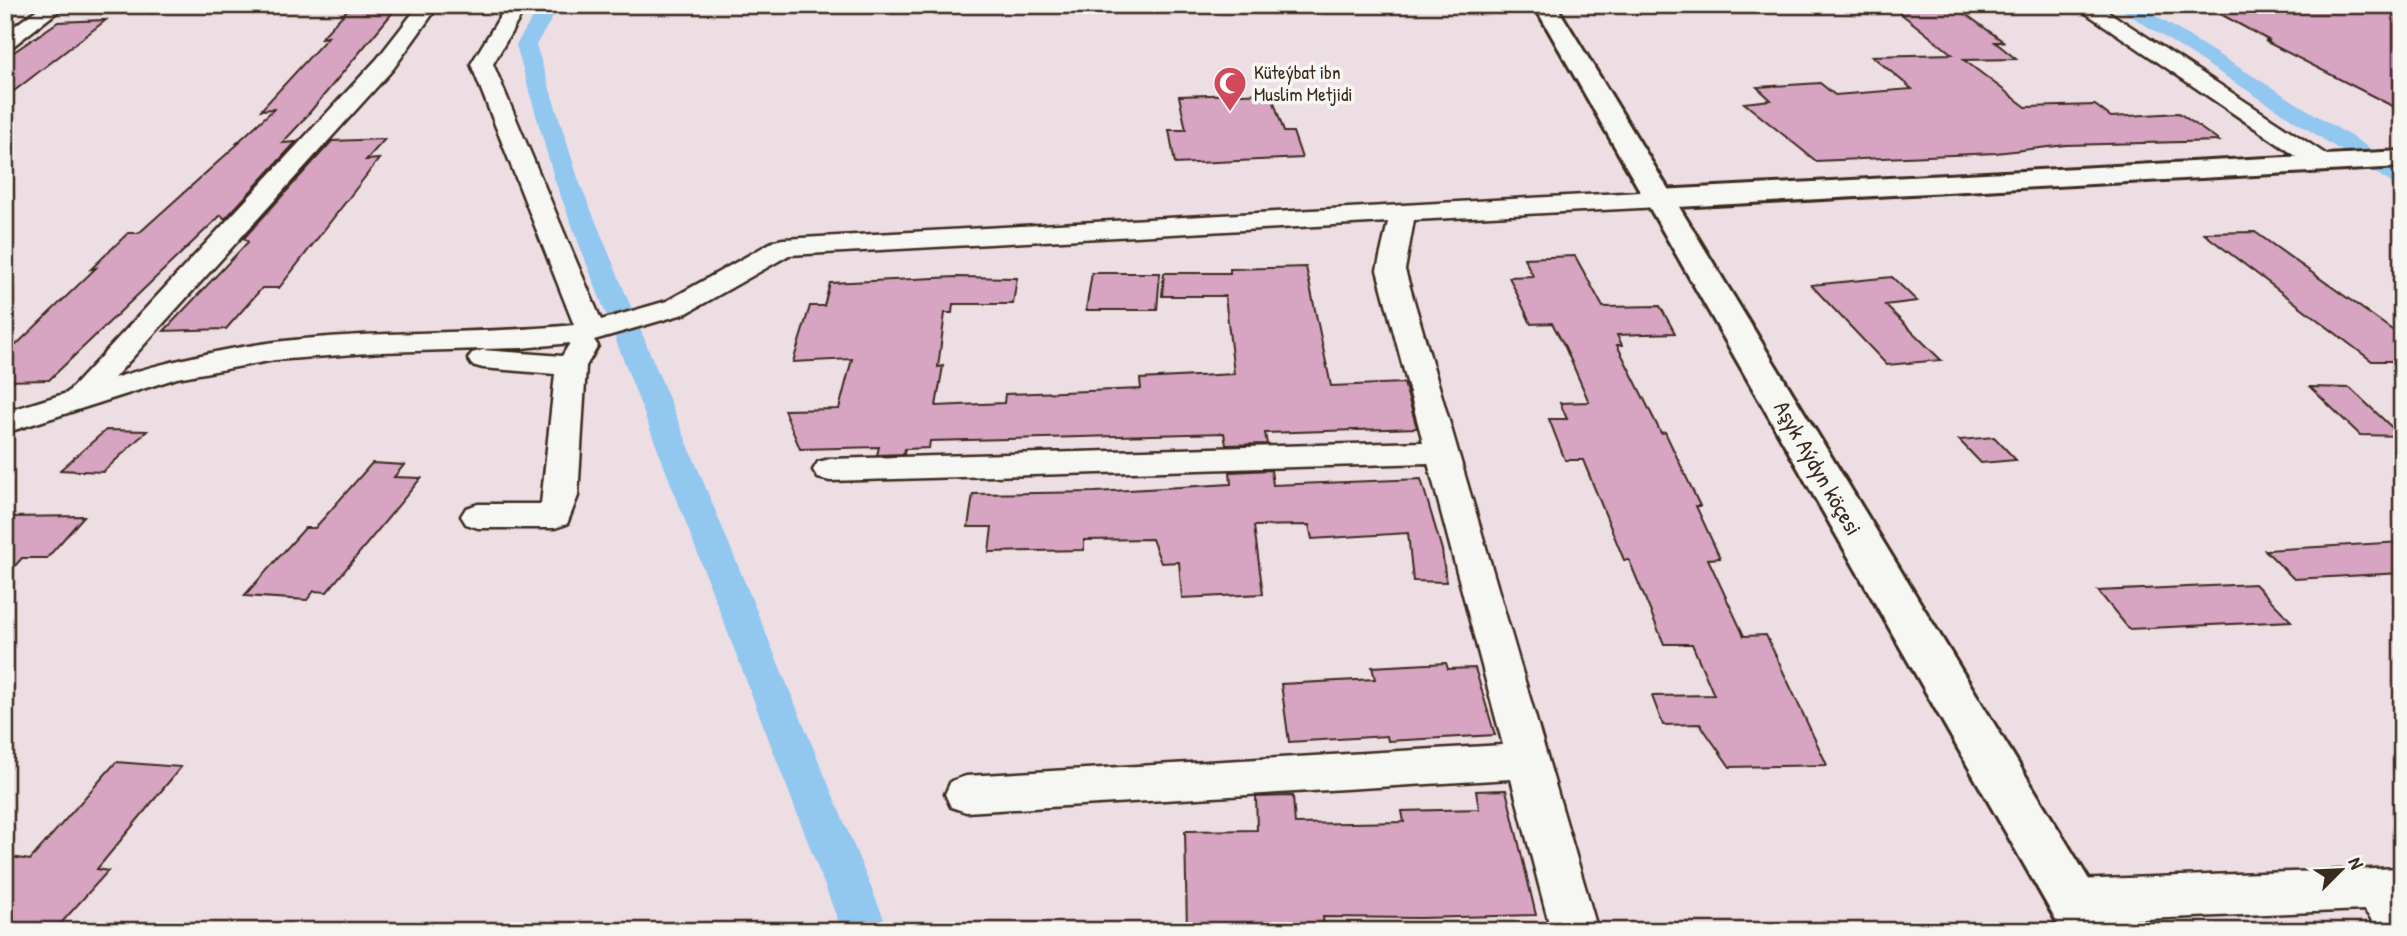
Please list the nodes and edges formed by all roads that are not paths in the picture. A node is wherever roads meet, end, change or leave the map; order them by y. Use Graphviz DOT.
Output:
graph roads {
  1 [pos="56,5"];
  2 [pos="429,5"];
  3 [pos="517,5"];
  4 [pos="1545,5"];
  5 [pos="2084,5"];
  6 [pos="5,43"];
  7 [pos="2402,159"];
  8 [pos="2325,162"];
  9 [pos="1659,199"];
  10 [pos="1402,215"];
  11 [pos="591,332"];
  12 [pos="571,366"];
  13 [pos="78,400"];
  14 [pos="5,423"];
  15 [pos="5,448"];
  16 [pos="1440,452"];
  17 [pos="830,470"];
  18 [pos="478,516"];
  19 [pos="1525,761"];
  20 [pos="966,794"];
  21 [pos="2393,900"];
  22 [pos="2082,916"];
  23 [pos="1575,931"];
  1 -- 6 [label="street"];
  2 -- 13 [label="street"];
  3 -- 11 [label="street"];
  4 -- 9 [label="main road, Aşyk Aýdyn köçesi"];
  5 -- 8 [label="street"];
  7 -- 8 [label="main road"];
  8 -- 9 [label="main road"];
  9 -- 10 [label="street"];
  9 -- 22 [label="main road, Aşyk Aýdyn köçesi"];
  10 -- 11 [label="street"];
  10 -- 16 [label="street"];
  11 -- 12 [label="street"];
  11 -- 13 [label="street"];
  12 -- 15 [label="street"];
  12 -- 18 [label="street"];
  13 -- 14 [label="street"];
  16 -- 17 [label="street"];
  16 -- 19 [label="street"];
  19 -- 20 [label="street"];
  19 -- 23 [label="street"];
  21 -- 22 [label="street"];
}
